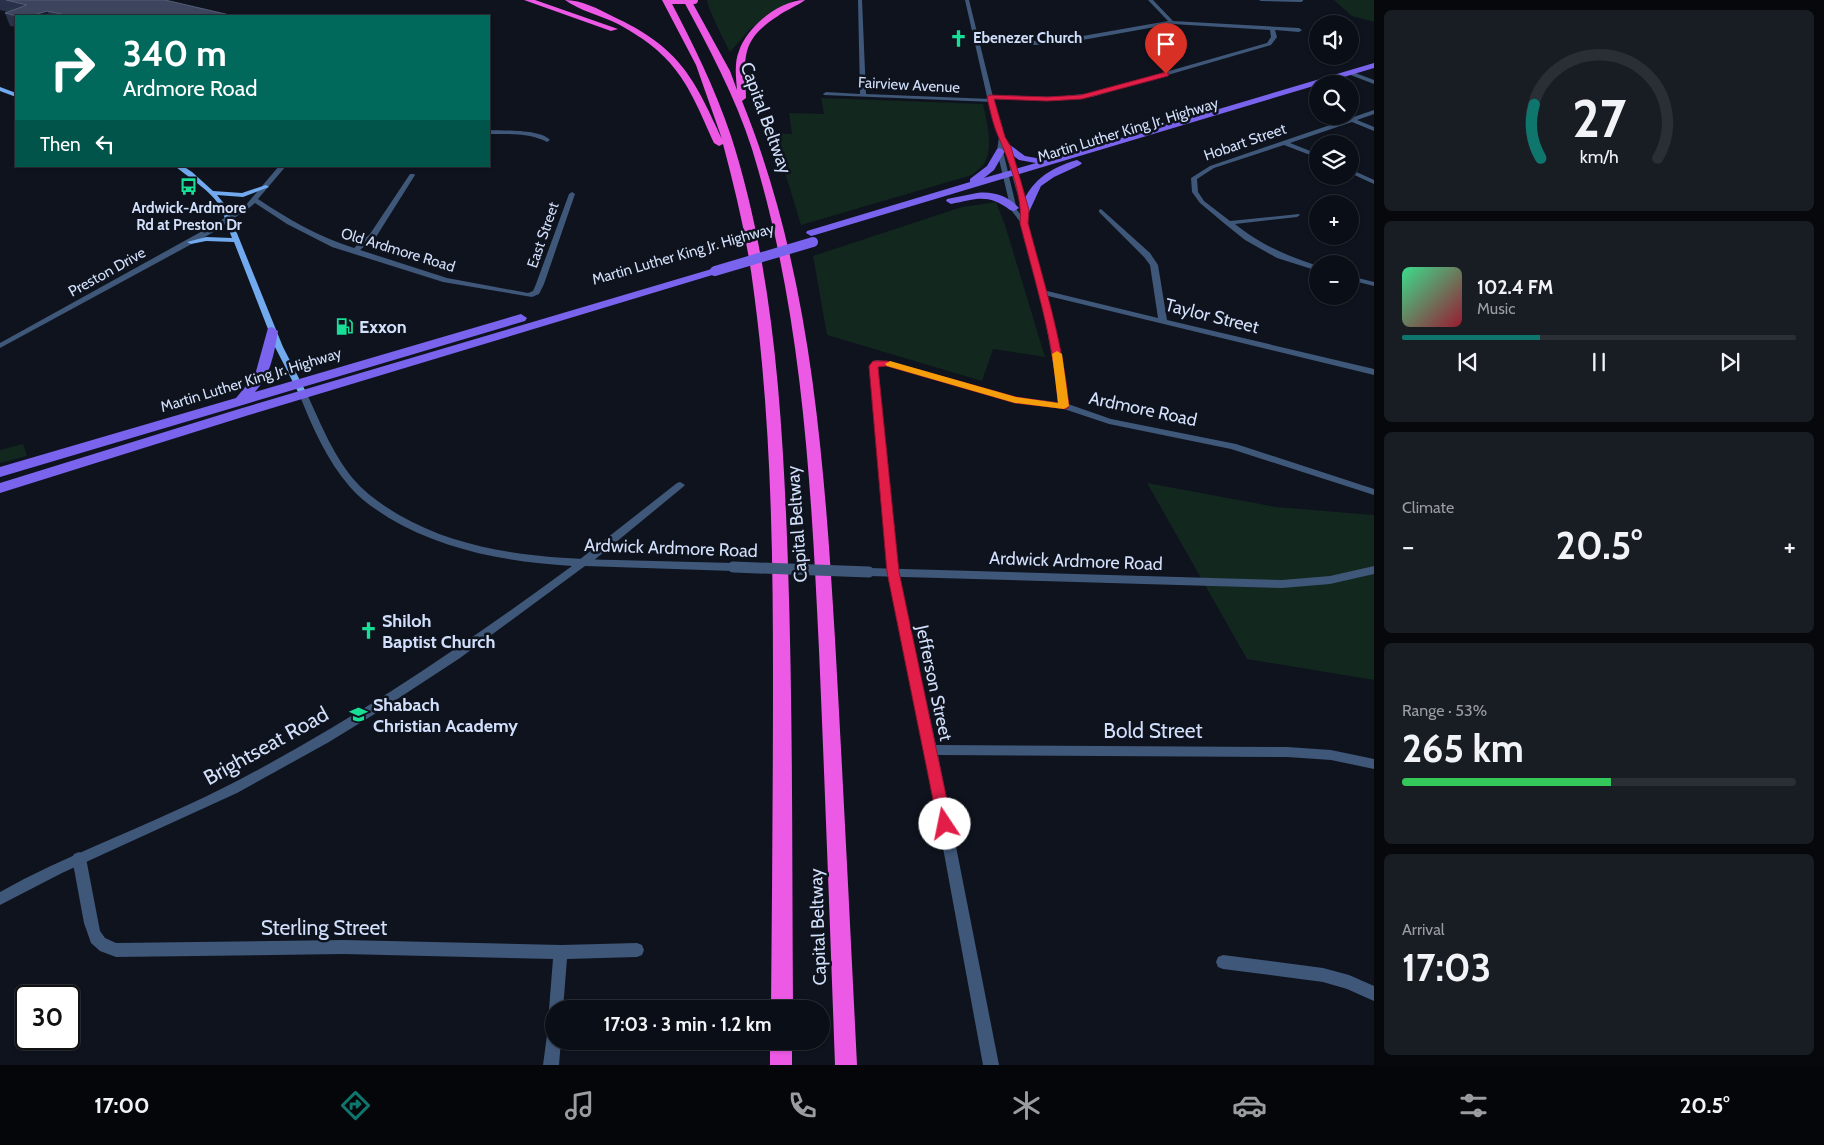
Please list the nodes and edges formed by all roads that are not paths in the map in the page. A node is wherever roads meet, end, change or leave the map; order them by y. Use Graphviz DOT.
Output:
graph roads {
  1 [pos="528,0"];
  2 [pos="569,0"];
  3 [pos="668,0"];
  4 [pos="687,0"];
  5 [pos="694,0"];
  6 [pos="801,0"];
  7 [pos="860,0"];
  8 [pos="967,0"];
  9 [pos="1150,0"];
  10 [pos="1261,0"];
  11 [pos="1301,1"];
  12 [pos="1172,22"];
  13 [pos="1272,29"];
  14 [pos="1298,30"];
  15 [pos="976,40"];
  16 [pos="1374,66"];
  17 [pos="1350,73"];
  18 [pos="1374,73"];
  19 [pos="685,75"];
  20 [pos="1361,77"];
  21 [pos="1374,82"];
  22 [pos="0,89"];
  23 [pos="1309,93"];
  24 [pos="826,94"];
  25 [pos="15,95"];
  26 [pos="863,96"];
  27 [pos="990,99"];
  28 [pos="742,107"];
  29 [pos="1374,112"];
  30 [pos="1359,117"];
  31 [pos="1359,122"];
  32 [pos="1334,125"];
  33 [pos="1374,129"];
  34 [pos="490,132"];
  35 [pos="547,140"];
  36 [pos="1285,143"];
  37 [pos="1004,149"];
  38 [pos="1309,152"];
  39 [pos="1060,159"];
  40 [pos="1077,163"];
  41 [pos="180,167"];
  42 [pos="282,167"];
  43 [pos="412,174"];
  44 [pos="1359,175"];
  45 [pos="1011,178"];
  46 [pos="1374,182"];
  47 [pos="266,187"];
  48 [pos="212,193"];
  49 [pos="572,194"];
  50 [pos="946,197"];
  51 [pos="254,200"];
  52 [pos="742,200"];
  53 [pos="1014,208"];
  54 [pos="1025,210"];
  55 [pos="1101,211"];
  56 [pos="1297,216"];
  57 [pos="227,220"];
  58 [pos="1227,222"];
  59 [pos="1024,223"];
  60 [pos="235,240"];
  61 [pos="191,242"];
  62 [pos="355,251"];
  63 [pos="1309,266"];
  64 [pos="1359,280"];
  65 [pos="540,284"];
  66 [pos="1374,284"];
  67 [pos="1043,292"];
  68 [pos="1163,321"];
  69 [pos="272,331"];
  70 [pos="0,346"];
  71 [pos="874,364"];
  72 [pos="1374,372"];
  73 [pos="300,388"];
  74 [pos="237,400"];
  75 [pos="1064,406"];
  76 [pos="0,472"];
  77 [pos="680,485"];
  78 [pos="0,488"];
  79 [pos="1374,492"];
  80 [pos="583,563"];
  81 [pos="1374,570"];
  82 [pos="893,572"];
  83 [pos="931,750"];
  84 [pos="1374,764"];
  85 [pos="79,858"];
  86 [pos="0,899"];
  87 [pos="637,950"];
  88 [pos="561,952"];
  89 [pos="1222,962"];
  90 [pos="1374,994"];
  91 [pos="557,1000"];
  92 [pos="782,1000"];
  93 [pos="552,1050"];
  94 [pos="782,1050"];
  95 [pos="551,1065"];
  96 [pos="781,1065"];
  97 [pos="846,1065"];
  98 [pos="991,1065"];
  1 -- 19 [label="highway"];
  2 -- 19 [label="highway"];
  3 -- 5 [label="highway, bridge"];
  3 -- 52 [label="highway, Capital Beltway"];
  4 -- 28 [label="highway, Capital Beltway"];
  6 -- 28 [label="highway"];
  7 -- 26 [label="street"];
  8 -- 15 [label="street"];
  9 -- 12 [label="street"];
  10 -- 11 [label="street"];
  12 -- 13 [label="street"];
  12 -- 15 [label="street"];
  13 -- 14 [label="street"];
  13 -- 27 [label="street, Fairview Avenue"];
  15 -- 27 [label="street"];
  16 -- 17 [label="main road, Martin Luther King Jr. Highway"];
  17 -- 20 [label="street"];
  17 -- 39 [label="main road, Martin Luther King Jr. Highway"];
  18 -- 20 [label="main road"];
  19 -- 52 [label="highway"];
  20 -- 21 [label="street"];
  22 -- 25 [label="main road"];
  23 -- 40 [label="main road, Martin Luther King Jr. Highway"];
  24 -- 26 [label="street, Fairview Avenue"];
  26 -- 27 [label="street, Fairview Avenue"];
  27 -- 37 [label="street"];
  28 -- 97 [label="highway, Capital Beltway"];
  29 -- 30 [label="street, Hobart Street"];
  31 -- 33 [label="street"];
  32 -- 36 [label="street, Hobart Street"];
  34 -- 35 [label="street"];
  36 -- 38 [label="street"];
  36 -- 58 [label="street, Hobart Street"];
  37 -- 39 [label="main road"];
  37 -- 45 [label="street"];
  37 -- 50 [label="main road"];
  39 -- 45 [label="main road, Martin Luther King Jr. Highway"];
  40 -- 45 [label="main road, Martin Luther King Jr. Highway"];
  40 -- 54 [label="main road"];
  41 -- 48 [label="main road, Ardwick Ardmore Road"];
  42 -- 47 [label="street, Preston Drive"];
  43 -- 62 [label="street"];
  44 -- 46 [label="street"];
  45 -- 50 [label="main road, Martin Luther King Jr. Highway"];
  45 -- 53 [label="street"];
  45 -- 54 [label="street"];
  47 -- 48 [label="main road"];
  47 -- 51 [label="street, Preston Drive"];
  48 -- 57 [label="main road, Ardwick Ardmore Road"];
  49 -- 65 [label="street, East Street"];
  50 -- 53 [label="main road"];
  50 -- 73 [label="main road, Martin Luther King Jr. Highway, bridge"];
  51 -- 57 [label="street, Preston Drive"];
  51 -- 62 [label="street, Old Ardmore Road"];
  52 -- 92 [label="highway, Capital Beltway"];
  53 -- 59 [label="street"];
  54 -- 59 [label="street"];
  55 -- 68 [label="street"];
  56 -- 58 [label="street"];
  57 -- 60 [label="main road, Ardwick Ardmore Road"];
  57 -- 61 [label="street, Preston Drive"];
  58 -- 63 [label="street, Hobart Street"];
  59 -- 67 [label="street"];
  60 -- 61 [label="main road"];
  60 -- 69 [label="main road, Ardwick Ardmore Road"];
  61 -- 70 [label="street, Preston Drive"];
  62 -- 65 [label="street, Old Ardmore Road"];
  64 -- 66 [label="street"];
  67 -- 68 [label="street, Taylor Street"];
  67 -- 75 [label="street"];
  68 -- 72 [label="street, Taylor Street"];
  69 -- 73 [label="main road, Ardwick Ardmore Road"];
  69 -- 74 [label="main road"];
  71 -- 75 [label="street, Ardmore Road"];
  71 -- 82 [label="street, Jefferson Street"];
  73 -- 74 [label="main road, Martin Luther King Jr. Highway"];
  73 -- 78 [label="main road, Martin Luther King Jr. Highway"];
  73 -- 80 [label="street, Ardwick Ardmore Road"];
  74 -- 76 [label="main road, Martin Luther King Jr. Highway"];
  75 -- 79 [label="street, Ardmore Road"];
  77 -- 80 [label="street, Brightseat Road"];
  80 -- 82 [label="street, Ardwick Ardmore Road, bridge"];
  80 -- 85 [label="street, Brightseat Road"];
  81 -- 82 [label="street, Ardwick Ardmore Road"];
  82 -- 83 [label="street, Jefferson Street"];
  83 -- 84 [label="street, Bold Street"];
  83 -- 98 [label="street, Jefferson Street"];
  85 -- 86 [label="street, Brightseat Road"];
  85 -- 88 [label="street, Sterling Street"];
  87 -- 88 [label="street, Sterling Street"];
  88 -- 91 [label="street"];
  89 -- 90 [label="street"];
  93 -- 95 [label="street"];
  94 -- 96 [label="highway"];
}
